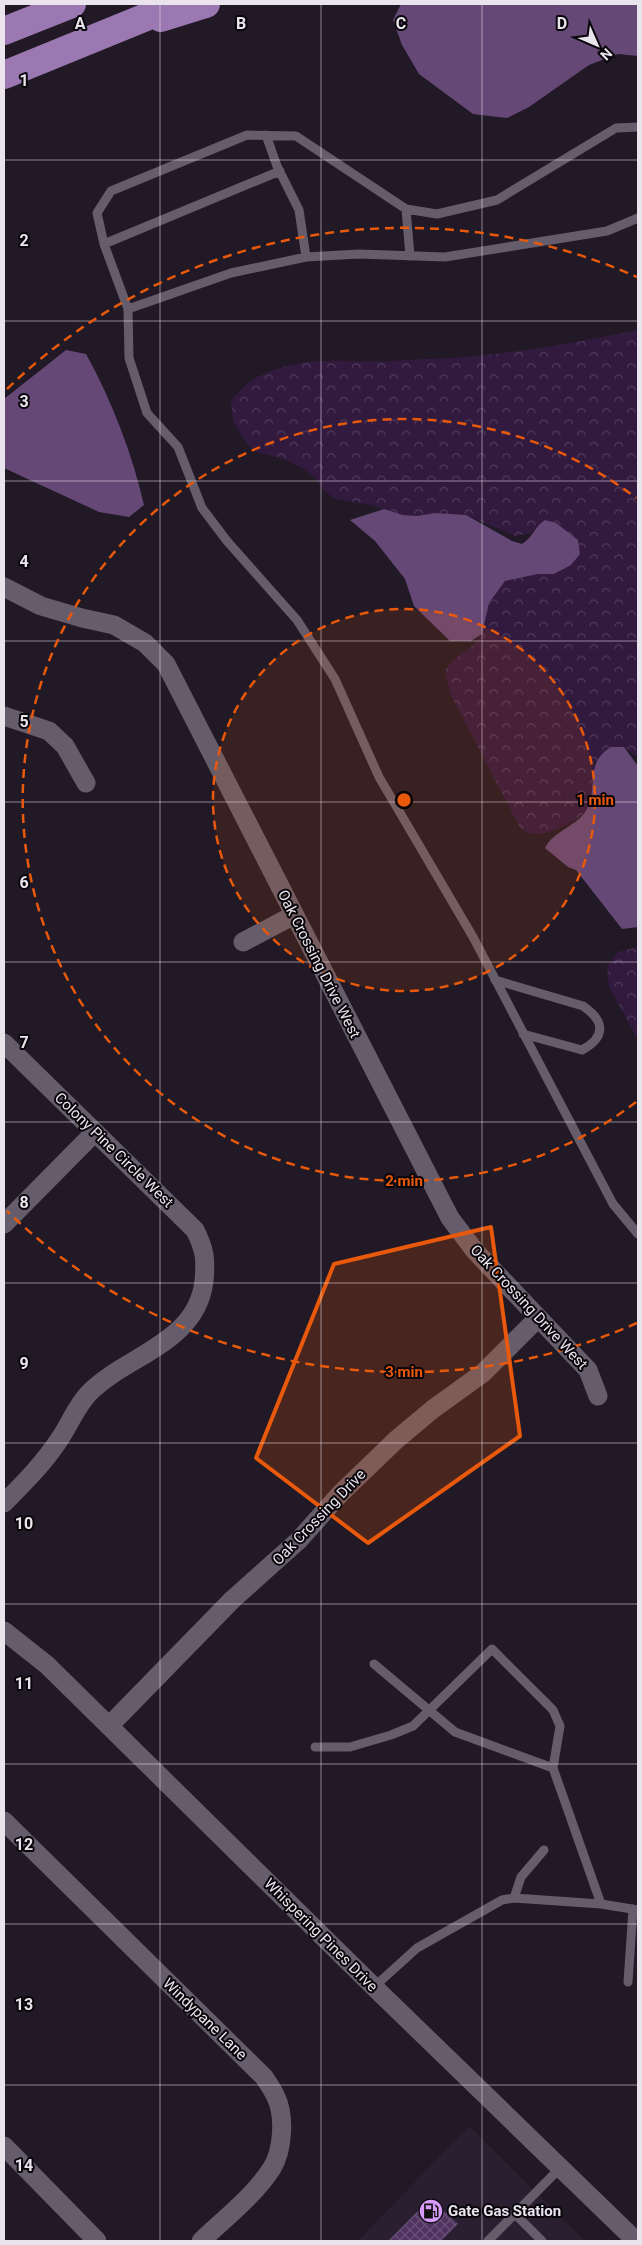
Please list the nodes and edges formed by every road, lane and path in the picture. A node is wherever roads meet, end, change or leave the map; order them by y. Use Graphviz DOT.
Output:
graph roads {
  1 [pos="72,4"];
  2 [pos="178,4"];
  3 [pos="206,4"];
  4 [pos="4,31"];
  5 [pos="89,42"];
  6 [pos="4,75"];
  7 [pos="638,126"];
  8 [pos="266,135"];
  9 [pos="280,172"];
  10 [pos="406,209"];
  11 [pos="638,218"];
  12 [pos="104,244"];
  13 [pos="410,256"];
  14 [pos="306,257"];
  15 [pos="128,309"];
  16 [pos="4,587"];
  17 [pos="4,716"];
  18 [pos="86,783"];
  19 [pos="294,915"];
  20 [pos="243,942"];
  21 [pos="495,980"];
  22 [pos="523,1034"];
  23 [pos="4,1043"];
  24 [pos="95,1132"];
  25 [pos="4,1224"];
  26 [pos="638,1234"];
  27 [pos="538,1318"];
  28 [pos="598,1396"];
  29 [pos="4,1503"];
  30 [pos="4,1631"];
  31 [pos="374,1664"];
  32 [pos="428,1712"];
  33 [pos="109,1726"];
  34 [pos="315,1747"];
  35 [pos="553,1768"];
  36 [pos="4,1821"];
  37 [pos="544,1850"];
  38 [pos="514,1898"];
  39 [pos="601,1904"];
  40 [pos="635,1910"];
  41 [pos="628,1982"];
  42 [pos="374,1988"];
  43 [pos="4,2146"];
  44 [pos="561,2167"];
  45 [pos="515,2214"];
  46 [pos="97,2241"];
  47 [pos="201,2241"];
  48 [pos="488,2241"];
  49 [pos="542,2241"];
  50 [pos="636,2241"];
  1 -- 4 [label="highway"];
  2 -- 5 [label="highway"];
  3 -- 5 [label="highway"];
  5 -- 6 [label="highway"];
  7 -- 10 [label="lane"];
  8 -- 9 [label="lane"];
  8 -- 10 [label="lane"];
  8 -- 12 [label="lane"];
  9 -- 12 [label="lane"];
  9 -- 14 [label="lane"];
  10 -- 13 [label="lane"];
  11 -- 13 [label="lane"];
  12 -- 15 [label="lane"];
  13 -- 14 [label="lane"];
  14 -- 15 [label="lane"];
  15 -- 21 [label="lane"];
  16 -- 19 [label="street, Oak Crossing Drive West"];
  17 -- 18 [label="street"];
  19 -- 20 [label="street"];
  19 -- 27 [label="street, Oak Crossing Drive West"];
  21 -- 22 [label="lane"];
  21 -- 22 [label="lane"];
  22 -- 26 [label="lane"];
  23 -- 24 [label="street, Colony Pine Circle West"];
  24 -- 25 [label="street"];
  24 -- 29 [label="street, Colony Pine Circle West"];
  27 -- 28 [label="street, Oak Crossing Drive West"];
  27 -- 33 [label="street, Oak Crossing Drive"];
  30 -- 33 [label="street, Whispering Pines Drive"];
  31 -- 32 [label="lane"];
  32 -- 34 [label="lane"];
  32 -- 35 [label="lane"];
  32 -- 35 [label="lane"];
  33 -- 42 [label="street, Whispering Pines Drive"];
  35 -- 39 [label="lane"];
  36 -- 47 [label="street, Windypane Lane"];
  37 -- 38 [label="lane"];
  38 -- 39 [label="lane"];
  38 -- 42 [label="lane"];
  39 -- 40 [label="lane"];
  40 -- 41 [label="lane"];
  42 -- 44 [label="street, Whispering Pines Drive"];
  43 -- 46 [label="street"];
  44 -- 45 [label="lane"];
  44 -- 50 [label="street, Whispering Pines Drive"];
  45 -- 48 [label="lane"];
  45 -- 49 [label="lane"];
}
